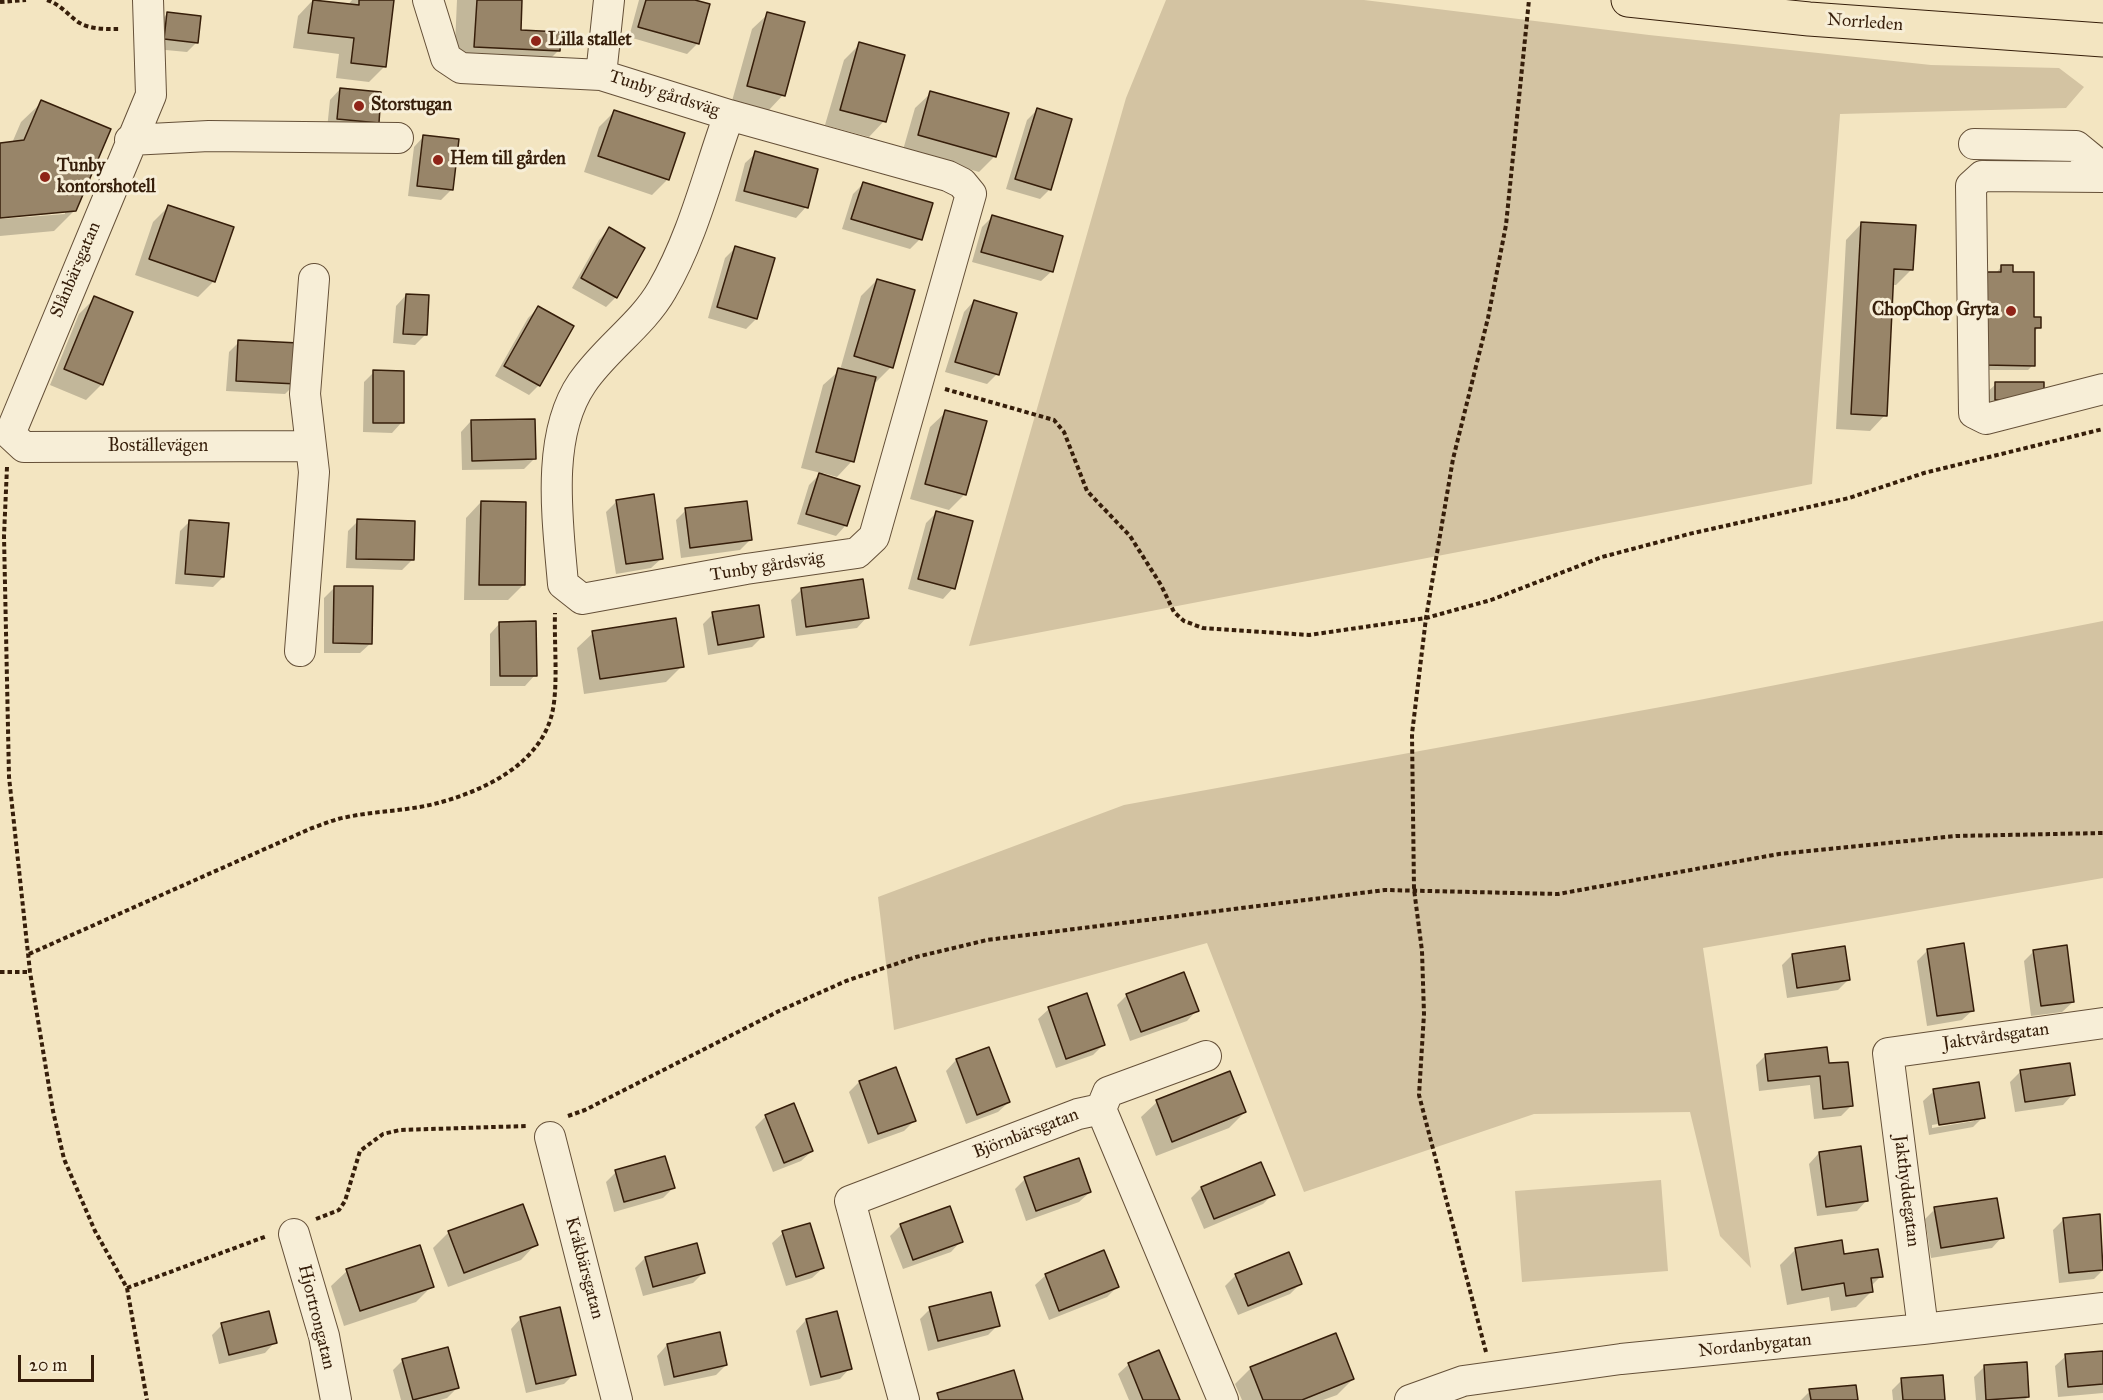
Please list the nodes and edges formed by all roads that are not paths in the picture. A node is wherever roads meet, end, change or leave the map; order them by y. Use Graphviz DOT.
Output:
graph roads {
  1 [pos="428,0"];
  2 [pos="609,0"];
  3 [pos="1628,0"];
  4 [pos="148,14"];
  5 [pos="2103,40"];
  6 [pos="601,75"];
  7 [pos="729,115"];
  8 [pos="398,138"];
  9 [pos="130,140"];
  10 [pos="1974,144"];
  11 [pos="2103,168"];
  12 [pos="2103,177"];
  13 [pos="314,279"];
  14 [pos="2103,389"];
  15 [pos="17,441"];
  16 [pos="311,446"];
  17 [pos="300,651"];
  18 [pos="2103,1023"];
  19 [pos="1888,1053"];
  20 [pos="1206,1056"];
  21 [pos="1101,1109"];
  22 [pos="551,1126"];
  23 [pos="292,1230"];
  24 [pos="2103,1308"];
  25 [pos="1923,1329"];
  26 [pos="336,1400"];
  27 [pos="617,1400"];
  28 [pos="904,1400"];
  29 [pos="1223,1400"];
  30 [pos="1410,1400"];
  1 -- 6 [label="street"];
  2 -- 6 [label="street, Tunby gårdsväg"];
  3 -- 5 [label="main road, Norrleden"];
  4 -- 9 [label="street, Slånbärsgatan"];
  6 -- 7 [label="street, Tunby gårdsväg"];
  7 -- 7 [label="street, Tunby gårdsväg"];
  8 -- 9 [label="street"];
  9 -- 15 [label="street, Slånbärsgatan"];
  10 -- 11 [label="street"];
  12 -- 14 [label="street"];
  13 -- 16 [label="street"];
  15 -- 16 [label="street, Boställevägen"];
  16 -- 17 [label="street"];
  18 -- 19 [label="street, Jaktvårdsgatan"];
  19 -- 25 [label="street, Jakthyddegatan"];
  20 -- 21 [label="street"];
  21 -- 28 [label="street, Björnbärsgatan"];
  21 -- 29 [label="street, Björnbärsgatan"];
  22 -- 27 [label="street, Kråkbärsgatan"];
  23 -- 26 [label="street, Hjortrongatan"];
  24 -- 25 [label="street, Nordanbygatan"];
  25 -- 30 [label="street, Nordanbygatan"];
}
